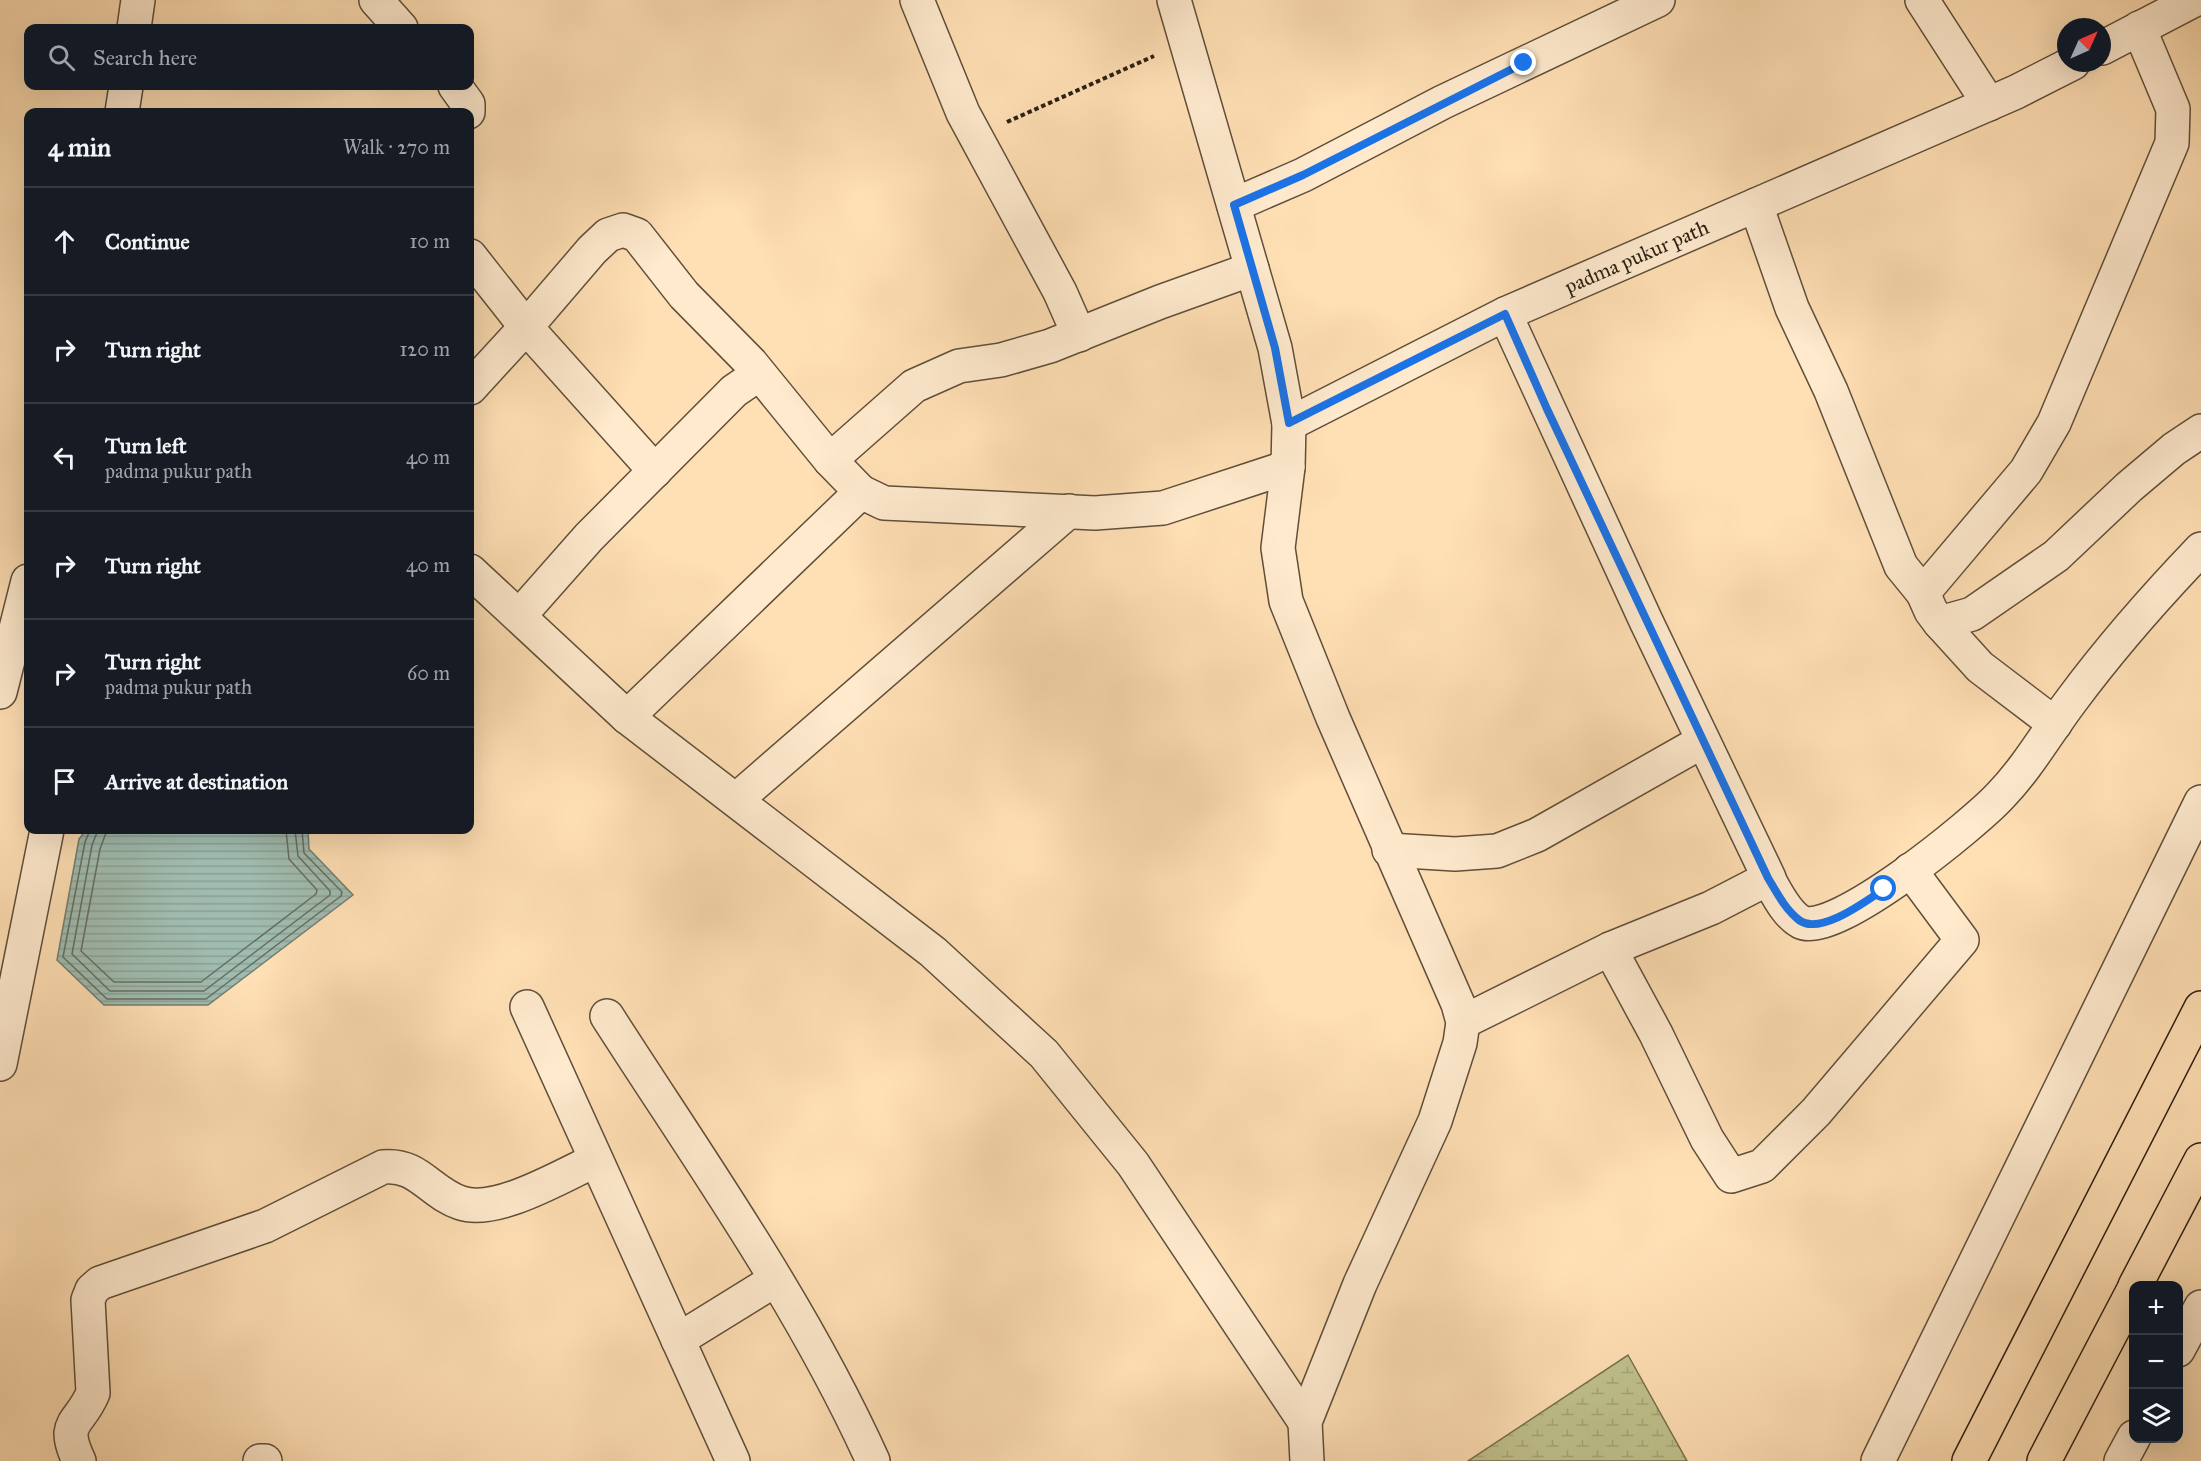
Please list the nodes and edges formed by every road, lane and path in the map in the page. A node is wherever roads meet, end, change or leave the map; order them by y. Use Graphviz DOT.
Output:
graph roads {
  1 [pos="138,0"];
  2 [pos="376,0"];
  3 [pos="917,0"];
  4 [pos="1174,0"];
  5 [pos="1658,0"];
  6 [pos="1922,0"];
  7 [pos="2194,0"];
  8 [pos="135,24"];
  9 [pos="397,24"];
  10 [pos="2139,28"];
  11 [pos="1187,41"];
  12 [pos="2111,43"];
  13 [pos="2057,71"];
  14 [pos="126,90"];
  15 [pos="458,90"];
  16 [pos="1989,104"];
  17 [pos="123,108"];
  18 [pos="468,108"];
  19 [pos="974,134"];
  20 [pos="1234,205"];
  21 [pos="1756,206"];
  22 [pos="474,260"];
  23 [pos="1252,269"];
  24 [pos="1505,314"];
  25 [pos="526,327"];
  26 [pos="1079,335"];
  27 [pos="759,374"];
  28 [pos="474,384"];
  29 [pos="1289,423"];
  30 [pos="2201,431"];
  31 [pos="830,460"];
  32 [pos="1288,467"];
  33 [pos="655,471"];
  34 [pos="861,492"];
  35 [pos="1069,512"];
  36 [pos="2201,549"];
  37 [pos="474,575"];
  38 [pos="1923,593"];
  39 [pos="24,597"];
  40 [pos="520,615"];
  41 [pos="1940,623"];
  42 [pos="0,692"];
  43 [pos="627,717"];
  44 [pos="2055,724"];
  45 [pos="1703,741"];
  46 [pos="736,800"];
  47 [pos="2201,802"];
  48 [pos="46,834"];
  49 [pos="1389,850"];
  50 [pos="1910,870"];
  51 [pos="1768,878"];
  52 [pos="1610,949"];
  53 [pos="527,1007"];
  54 [pos="2201,1008"];
  55 [pos="607,1016"];
  56 [pos="1463,1022"];
  57 [pos="0,1064"];
  58 [pos="596,1160"];
  59 [pos="2201,1160"];
  60 [pos="775,1280"];
  61 [pos="2137,1281"];
  62 [pos="2129,1297"];
  63 [pos="2201,1307"];
  64 [pos="678,1340"];
  65 [pos="2183,1341"];
  66 [pos="1305,1422"];
  67 [pos="2130,1443"];
  68 [pos="68,1457"];
  69 [pos="260,1461"];
  70 [pos="265,1461"];
  71 [pos="733,1461"];
  72 [pos="873,1461"];
  73 [pos="1307,1461"];
  74 [pos="1878,1461"];
  75 [pos="1969,1461"];
  76 [pos="2044,1461"];
  77 [pos="2121,1461"];
  1 -- 8 [label="street"];
  2 -- 9 [label="street"];
  3 -- 19 [label="street"];
  4 -- 11 [label="street"];
  5 -- 20 [label="street"];
  6 -- 16 [label="street"];
  7 -- 10 [label="street"];
  10 -- 12 [label="street"];
  10 -- 38 [label="street"];
  11 -- 19 [label="path"];
  11 -- 20 [label="street"];
  13 -- 16 [label="street, padma pukur path"];
  14 -- 17 [label="street"];
  15 -- 18 [label="street"];
  16 -- 21 [label="street, padma pukur path"];
  19 -- 26 [label="street"];
  20 -- 23 [label="street"];
  21 -- 24 [label="street, padma pukur path"];
  21 -- 38 [label="street"];
  22 -- 25 [label="street"];
  23 -- 26 [label="street"];
  23 -- 29 [label="street"];
  24 -- 29 [label="street, padma pukur path"];
  24 -- 45 [label="street"];
  25 -- 27 [label="street"];
  25 -- 28 [label="street"];
  25 -- 33 [label="street"];
  26 -- 31 [label="street"];
  27 -- 31 [label="street"];
  27 -- 33 [label="street"];
  29 -- 32 [label="street"];
  30 -- 41 [label="street"];
  31 -- 34 [label="street"];
  32 -- 35 [label="street"];
  32 -- 49 [label="street"];
  33 -- 40 [label="street"];
  34 -- 35 [label="street"];
  34 -- 43 [label="street"];
  35 -- 46 [label="street"];
  36 -- 44 [label="street"];
  37 -- 40 [label="street"];
  38 -- 41 [label="street"];
  39 -- 42 [label="street"];
  40 -- 43 [label="street"];
  41 -- 44 [label="street"];
  43 -- 46 [label="street"];
  44 -- 50 [label="street"];
  45 -- 49 [label="street"];
  45 -- 51 [label="street"];
  46 -- 66 [label="street"];
  47 -- 74 [label="street"];
  48 -- 57 [label="street"];
  49 -- 56 [label="street"];
  50 -- 51 [label="street"];
  50 -- 52 [label="street"];
  51 -- 52 [label="street"];
  52 -- 56 [label="street"];
  53 -- 58 [label="street"];
  54 -- 75 [label="highway"];
  55 -- 60 [label="street"];
  56 -- 66 [label="street"];
  58 -- 64 [label="street"];
  58 -- 68 [label="street"];
  59 -- 61 [label="highway"];
  60 -- 64 [label="street"];
  60 -- 72 [label="street"];
  62 -- 76 [label="highway"];
  63 -- 65 [label="street"];
  64 -- 71 [label="street"];
  66 -- 73 [label="street"];
  67 -- 77 [label="street"];
  69 -- 70 [label="street"];
}
